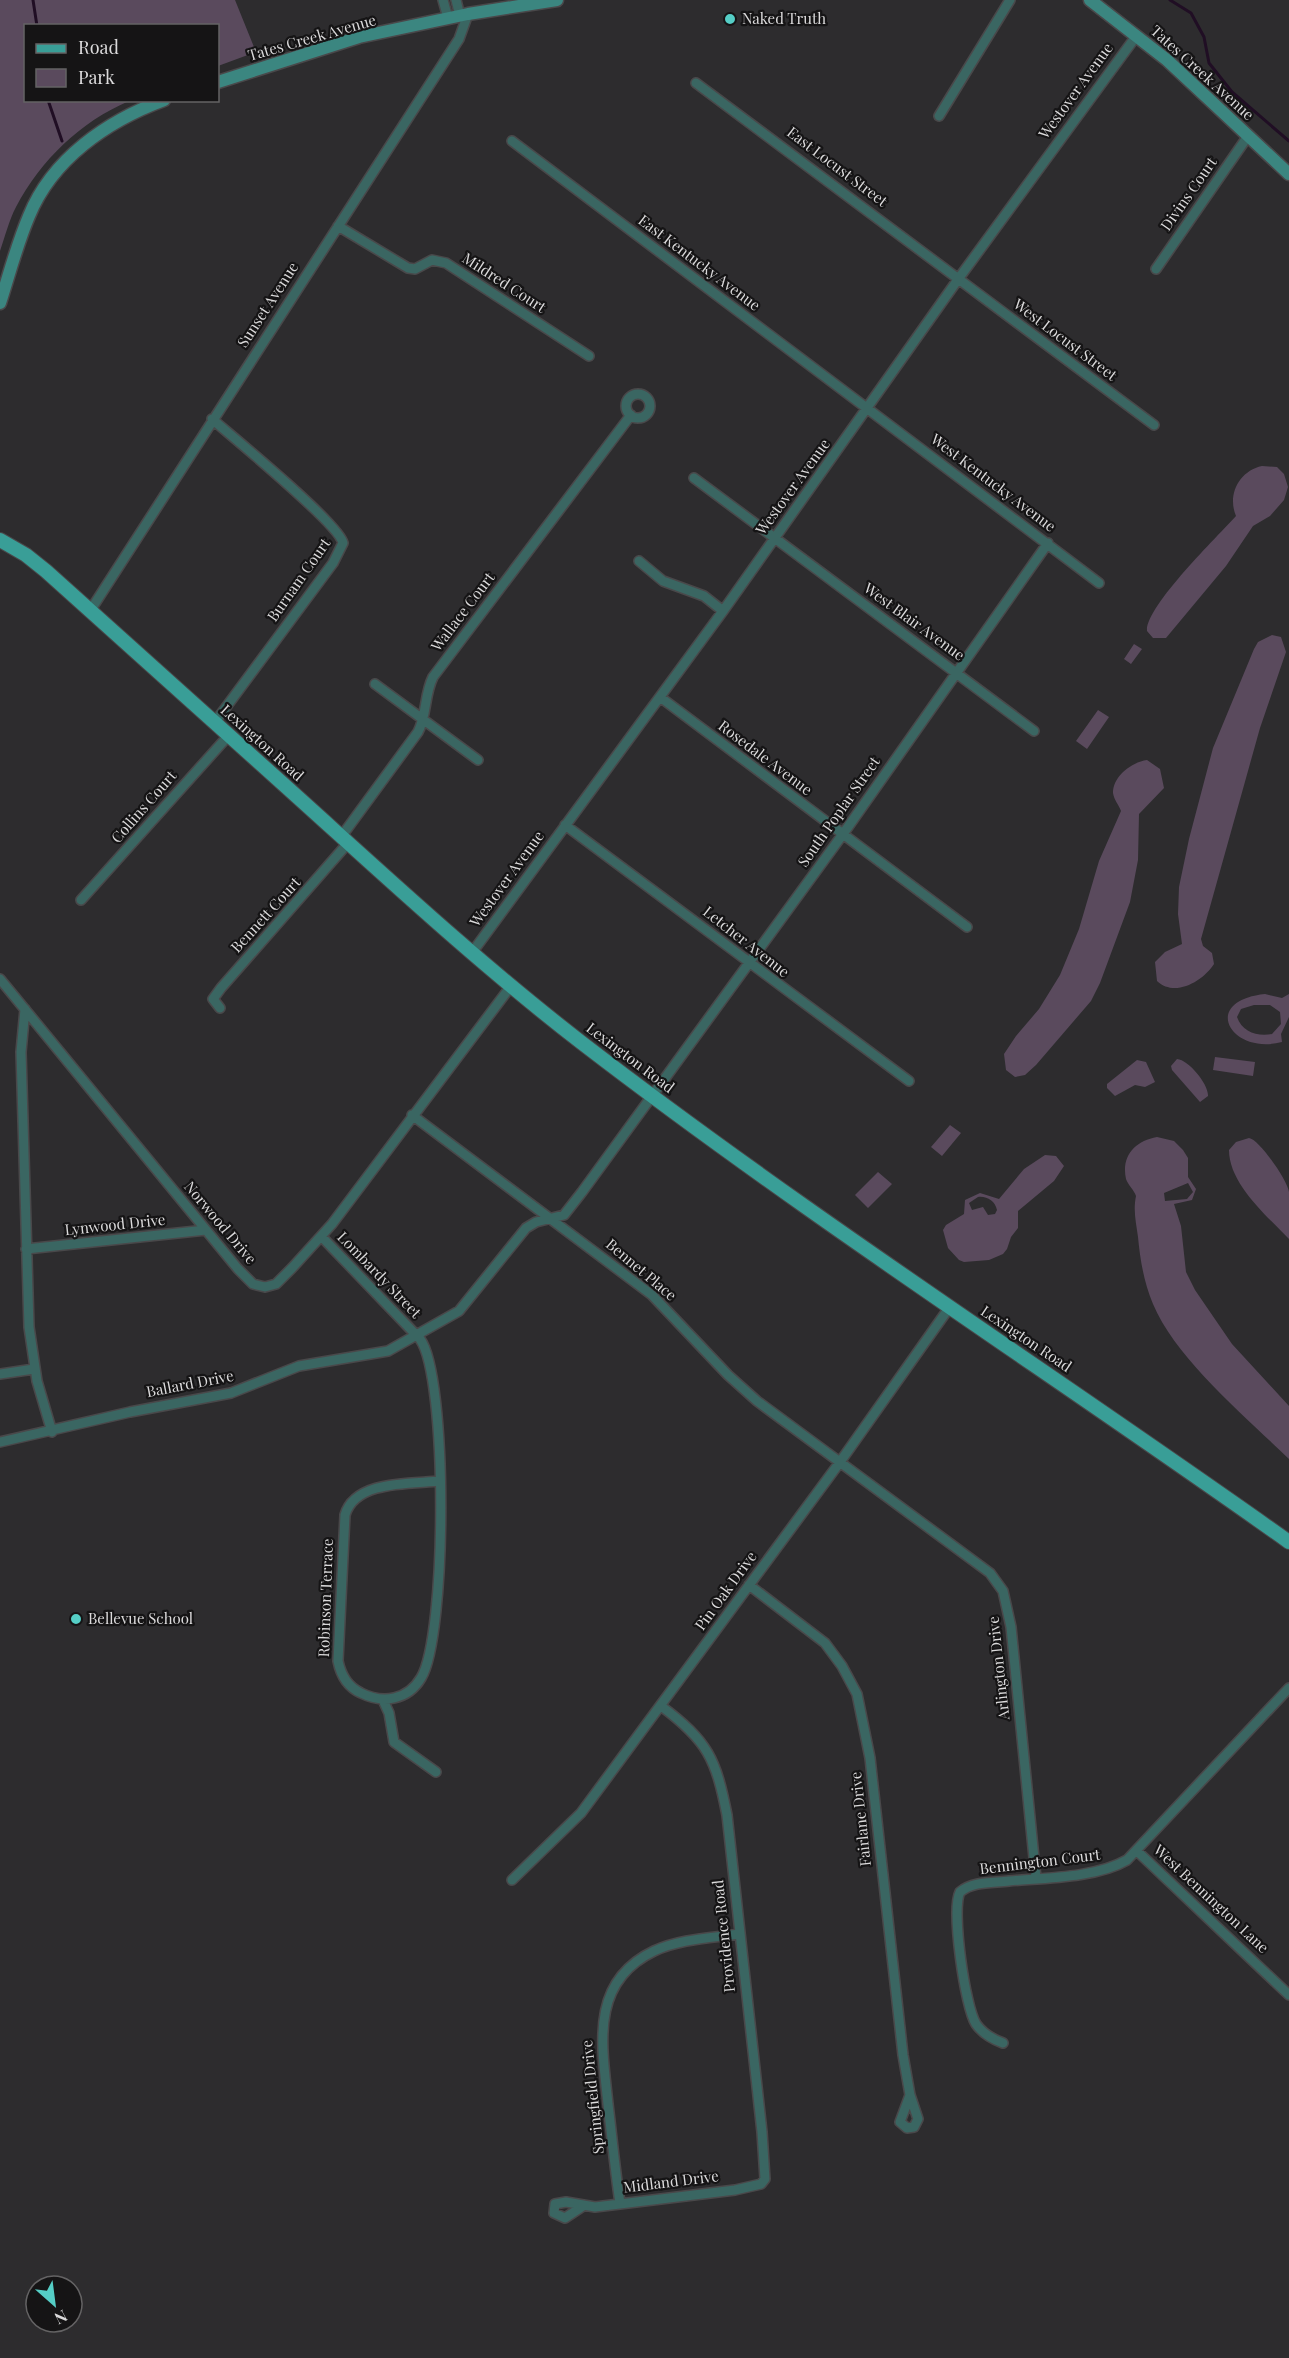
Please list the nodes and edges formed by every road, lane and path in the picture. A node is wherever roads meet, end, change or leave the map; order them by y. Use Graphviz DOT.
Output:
graph roads {
  1 [pos="443,0"];
  2 [pos="456,0"];
  3 [pos="557,0"];
  4 [pos="1010,0"];
  5 [pos="1090,0"];
  6 [pos="459,16"];
  7 [pos="1137,35"];
  8 [pos="219,82"];
  9 [pos="696,83"];
  10 [pos="159,102"];
  11 [pos="939,116"];
  12 [pos="1248,136"];
  13 [pos="512,141"];
  14 [pos="1289,174"];
  15 [pos="338,226"];
  16 [pos="1156,269"];
  17 [pos="959,278"];
  18 [pos="0,303"];
  19 [pos="589,356"];
  20 [pos="868,409"];
  21 [pos="631,415"];
  22 [pos="212,419"];
  23 [pos="1154,425"];
  24 [pos="694,478"];
  25 [pos="775,537"];
  26 [pos="0,540"];
  27 [pos="1048,543"];
  28 [pos="639,561"];
  29 [pos="1099,583"];
  30 [pos="90,610"];
  31 [pos="723,611"];
  32 [pos="957,672"];
  33 [pos="375,684"];
  34 [pos="660,697"];
  35 [pos="423,720"];
  36 [pos="215,722"];
  37 [pos="1034,731"];
  38 [pos="229,735"];
  39 [pos="478,760"];
  40 [pos="565,825"];
  41 [pos="843,834"];
  42 [pos="345,840"];
  43 [pos="81,900"];
  44 [pos="967,927"];
  45 [pos="471,954"];
  46 [pos="748,962"];
  47 [pos="0,979"];
  48 [pos="511,986"];
  49 [pos="220,1008"];
  50 [pos="25,1009"];
  51 [pos="909,1082"];
  52 [pos="652,1096"];
  53 [pos="412,1115"];
  54 [pos="551,1219"];
  55 [pos="206,1230"];
  56 [pos="321,1236"];
  57 [pos="26,1249"];
  58 [pos="949,1308"];
  59 [pos="416,1335"];
  60 [pos="34,1370"];
  61 [pos="0,1374"];
  62 [pos="52,1432"];
  63 [pos="0,1442"];
  64 [pos="840,1462"];
  65 [pos="440,1481"];
  66 [pos="1289,1542"];
  67 [pos="749,1585"];
  68 [pos="1289,1688"];
  69 [pos="383,1700"];
  70 [pos="661,1706"];
  71 [pos="436,1772"];
  72 [pos="1137,1851"];
  73 [pos="1036,1878"];
  74 [pos="512,1880"];
  75 [pos="739,1934"];
  76 [pos="1289,1995"];
  77 [pos="1003,2043"];
  78 [pos="910,2095"];
  79 [pos="761,2184"];
  80 [pos="620,2204"];
  81 [pos="583,2206"];
  1 -- 6 [label="street"];
  2 -- 6 [label="street"];
  3 -- 6 [label="main road, Tates Creek Avenue"];
  4 -- 11 [label="street"];
  5 -- 7 [label="main road, Tates Creek Avenue"];
  6 -- 8 [label="main road, Tates Creek Avenue"];
  6 -- 15 [label="street, Sunset Avenue"];
  7 -- 12 [label="main road, Tates Creek Avenue"];
  7 -- 17 [label="street, Westover Avenue"];
  9 -- 17 [label="street, East Locust Street"];
  10 -- 18 [label="main road"];
  12 -- 14 [label="main road, Tates Creek Avenue"];
  12 -- 16 [label="street, Divins Court"];
  13 -- 20 [label="street, East Kentucky Avenue"];
  15 -- 19 [label="street, Mildred Court"];
  15 -- 22 [label="street, Sunset Avenue"];
  17 -- 20 [label="street, Westover Avenue"];
  17 -- 23 [label="street, West Locust Street"];
  20 -- 25 [label="street, Westover Avenue"];
  20 -- 27 [label="street, West Kentucky Avenue"];
  21 -- 35 [label="street, Wallace Court"];
  22 -- 30 [label="street, Sunset Avenue"];
  22 -- 36 [label="street, Burnam Court"];
  24 -- 25 [label="street, West Blair Avenue"];
  25 -- 31 [label="street, Westover Avenue"];
  25 -- 32 [label="street, West Blair Avenue"];
  26 -- 30 [label="main road, Lexington Road"];
  27 -- 29 [label="street, West Kentucky Avenue"];
  27 -- 32 [label="street, South Poplar Street"];
  28 -- 31 [label="street"];
  30 -- 36 [label="main road, Lexington Road"];
  31 -- 34 [label="street, Westover Avenue"];
  32 -- 37 [label="street, West Blair Avenue"];
  32 -- 41 [label="street, South Poplar Street"];
  33 -- 35 [label="street"];
  34 -- 40 [label="street, Westover Avenue"];
  34 -- 41 [label="street, Rosedale Avenue"];
  35 -- 39 [label="street"];
  35 -- 42 [label="street, Wallace Court"];
  36 -- 38 [label="main road, Lexington Road"];
  38 -- 42 [label="main road, Lexington Road"];
  38 -- 43 [label="street, Collins Court"];
  40 -- 45 [label="street, Westover Avenue"];
  40 -- 46 [label="street, Letcher Avenue"];
  41 -- 44 [label="street, Rosedale Avenue"];
  41 -- 46 [label="street, South Poplar Street"];
  42 -- 45 [label="main road, Lexington Road"];
  42 -- 49 [label="street, Bennett Court"];
  45 -- 48 [label="main road, Lexington Road"];
  46 -- 51 [label="street, Letcher Avenue"];
  46 -- 52 [label="street, South Poplar Street"];
  47 -- 50 [label="street, Norwood Drive"];
  48 -- 52 [label="main road, Lexington Road"];
  48 -- 53 [label="street, Norwood Drive"];
  50 -- 55 [label="street, Norwood Drive"];
  50 -- 57 [label="street"];
  52 -- 54 [label="street, South Poplar Street"];
  52 -- 58 [label="main road, Lexington Road"];
  53 -- 54 [label="street, Bennet Place"];
  53 -- 56 [label="street, Norwood Drive"];
  54 -- 59 [label="street, Ballard Drive"];
  54 -- 64 [label="street, Bennet Place"];
  55 -- 56 [label="street, Norwood Drive"];
  55 -- 57 [label="street, Lynwood Drive"];
  56 -- 59 [label="street, Lombardy Street"];
  57 -- 60 [label="street"];
  58 -- 64 [label="street, Pin Oak Drive"];
  58 -- 66 [label="main road, Lexington Road"];
  59 -- 62 [label="street, Ballard Drive"];
  59 -- 65 [label="street, Lombardy Street"];
  60 -- 61 [label="street"];
  60 -- 62 [label="street"];
  62 -- 63 [label="street, Ballard Drive"];
  64 -- 67 [label="street, Pin Oak Drive"];
  64 -- 73 [label="street, Arlington Drive"];
  65 -- 69 [label="street"];
  65 -- 69 [label="street, Robinson Terrace"];
  67 -- 70 [label="street, Pin Oak Drive"];
  67 -- 78 [label="street, Fairlane Drive"];
  68 -- 72 [label="street, Bennington Court"];
  69 -- 71 [label="street"];
  70 -- 74 [label="street, Pin Oak Drive"];
  70 -- 75 [label="street, Providence Road"];
  72 -- 73 [label="street, Bennington Court"];
  72 -- 76 [label="street, West Bennington Lane"];
  73 -- 77 [label="street, Bennington Court"];
  75 -- 79 [label="street, Providence Road"];
  75 -- 80 [label="street, Springfield Drive"];
  79 -- 80 [label="street, Midland Drive"];
  80 -- 81 [label="street, Midland Drive"];
}
